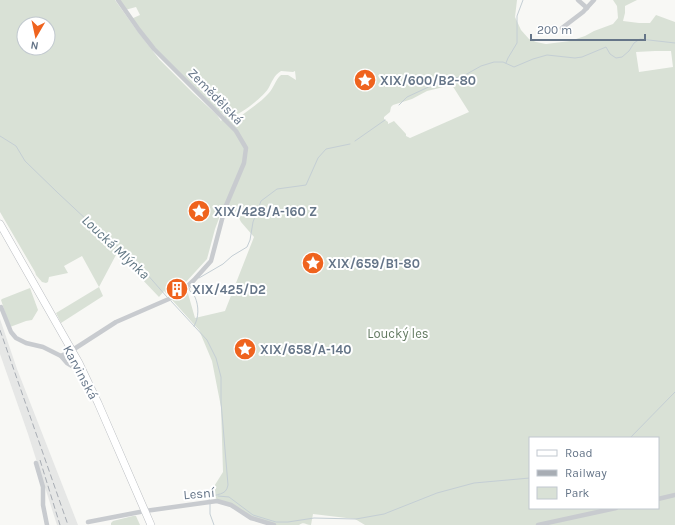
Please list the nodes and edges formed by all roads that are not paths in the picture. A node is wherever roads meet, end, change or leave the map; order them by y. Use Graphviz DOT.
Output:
graph roads {
  1 [pos="118,0"];
  2 [pos="578,0"];
  3 [pos="594,0"];
  4 [pos="587,8"];
  5 [pos="562,28"];
  6 [pos="0,224"];
  7 [pos="1,307"];
  8 [pos="71,351"];
  9 [pos="61,356"];
  10 [pos="79,364"];
  11 [pos="36,463"];
  12 [pos="675,495"];
  13 [pos="659,499"];
  14 [pos="611,509"];
  15 [pos="145,511"];
  16 [pos="88,522"];
  17 [pos="47,525"];
  18 [pos="151,525"];
  19 [pos="274,525"];
  20 [pos="538,525"];
  1 -- 8 [label="street, Zemědělská"];
  2 -- 4 [label="street"];
  3 -- 4 [label="street"];
  4 -- 5 [label="street"];
  6 -- 8 [label="main road, Karvinská"];
  7 -- 9 [label="street"];
  8 -- 9 [label="street, Zemědělská"];
  8 -- 10 [label="main road, Karvinská"];
  9 -- 10 [label="street"];
  10 -- 15 [label="main road, Karvinská"];
  11 -- 17 [label="street"];
  12 -- 13 [label="street"];
  14 -- 20 [label="street"];
  15 -- 16 [label="street, Lesní"];
  15 -- 18 [label="main road, Karvinská"];
  15 -- 19 [label="street, Lesní"];
}
